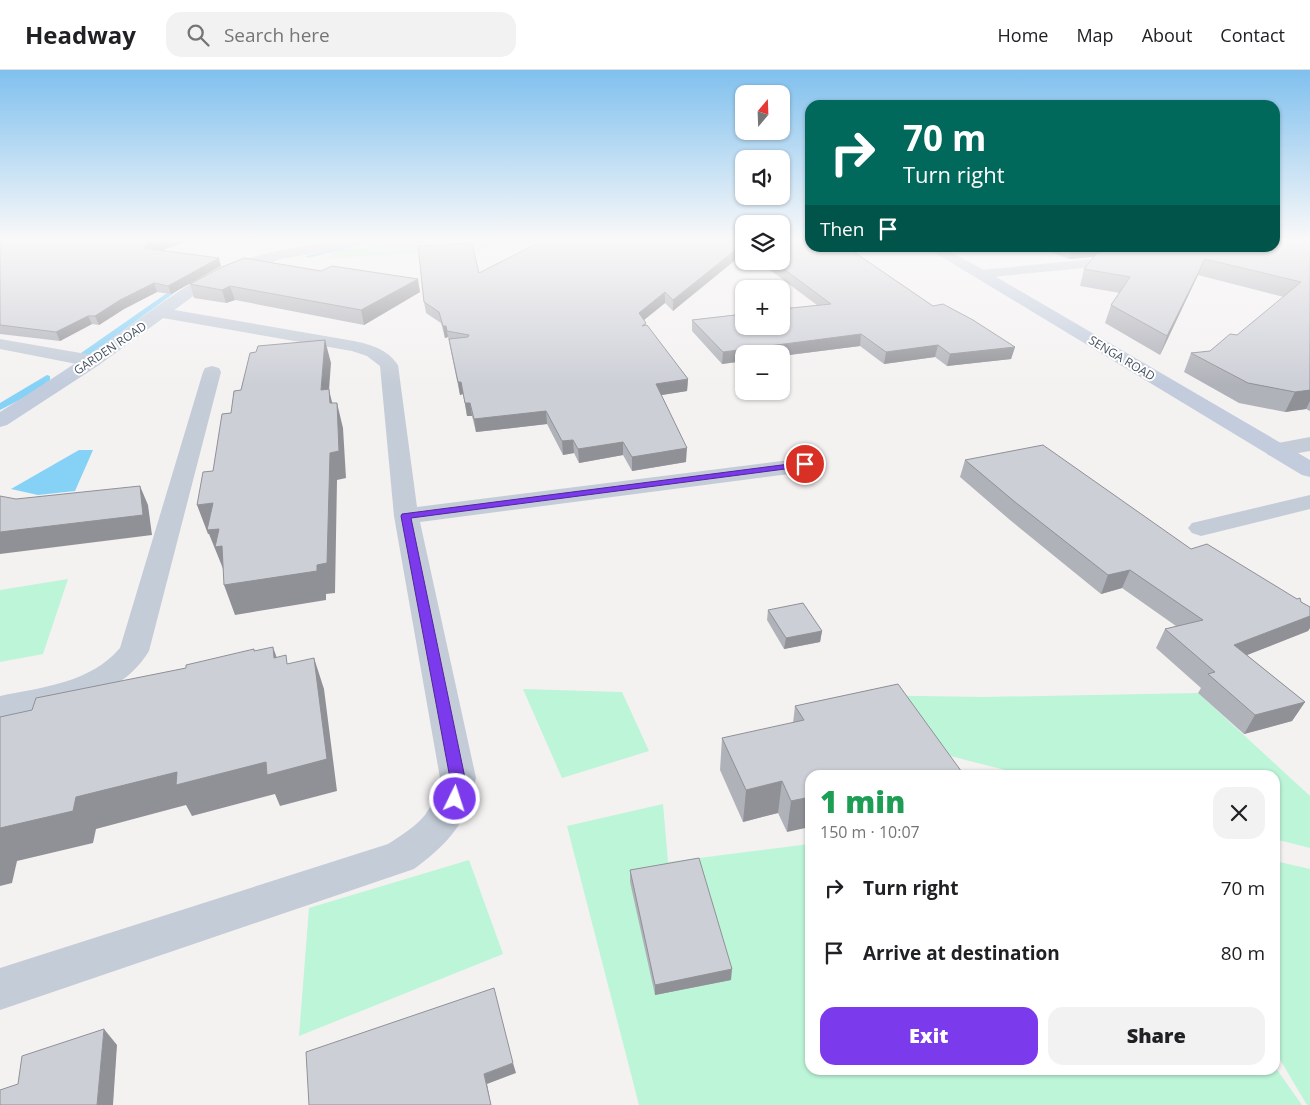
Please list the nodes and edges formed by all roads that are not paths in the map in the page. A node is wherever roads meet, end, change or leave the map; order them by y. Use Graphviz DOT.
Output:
graph roads {
  1 [pos="195,288"];
  2 [pos="1005,288"];
  3 [pos="162,312"];
  4 [pos="0,344"];
  5 [pos="92,361"];
  6 [pos="212,372"];
  7 [pos="0,421"];
  8 [pos="1310,444"];
  9 [pos="1276,450"];
  10 [pos="805,464"];
  11 [pos="1310,470"];
  12 [pos="1310,502"];
  13 [pos="406,516"];
  14 [pos="1201,528"];
  15 [pos="0,708"];
  16 [pos="0,989"];
  1 -- 3 [label="street, GARDEN ROAD"];
  2 -- 9 [label="street, SENGA ROAD"];
  3 -- 5 [label="street, GARDEN ROAD"];
  3 -- 13 [label="street"];
  4 -- 5 [label="street"];
  5 -- 7 [label="street, GARDEN ROAD"];
  6 -- 15 [label="street"];
  8 -- 9 [label="street"];
  9 -- 11 [label="street, SENGA ROAD"];
  10 -- 13 [label="street"];
  12 -- 14 [label="street"];
  13 -- 16 [label="street"];
}
